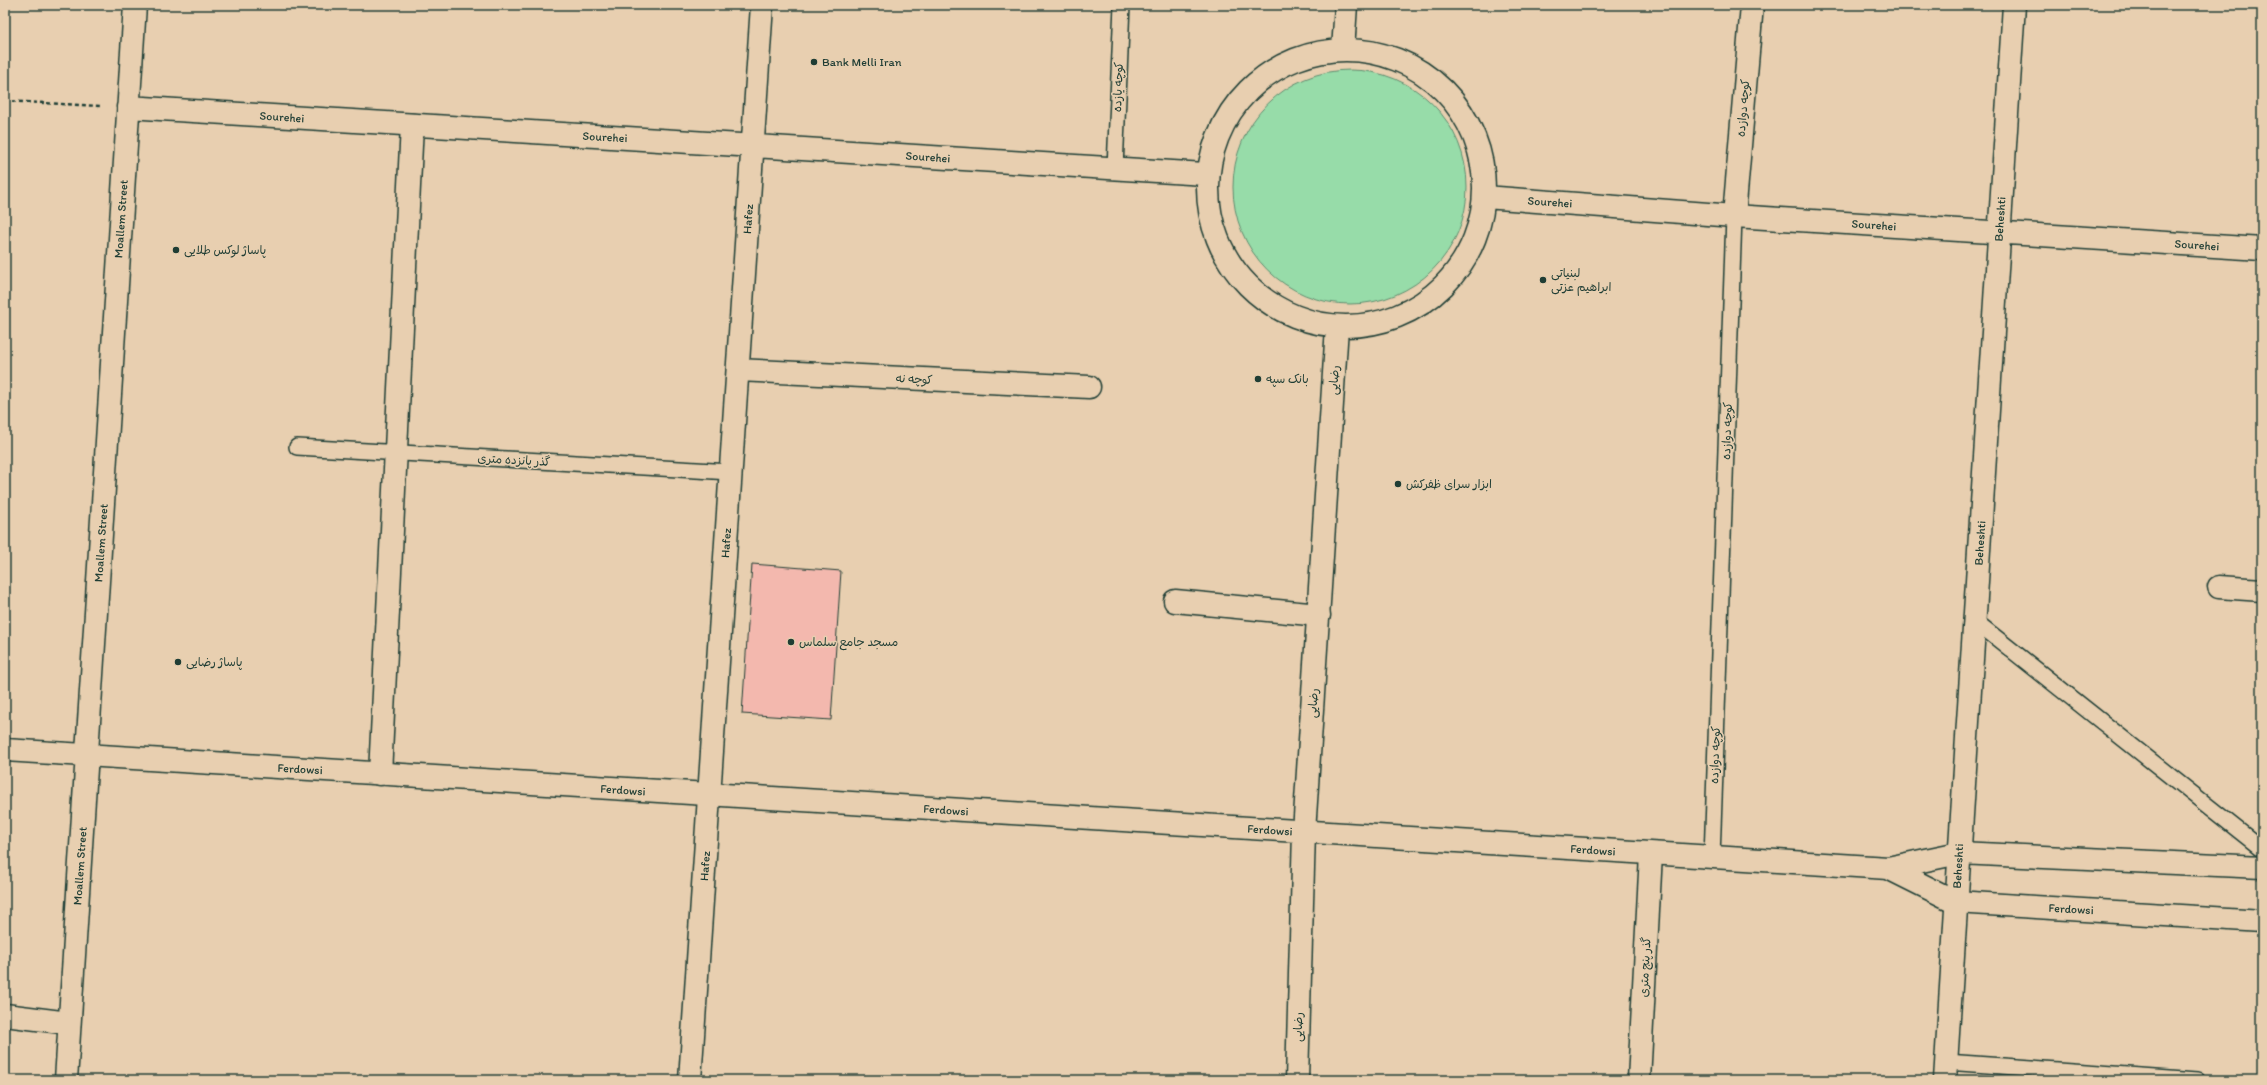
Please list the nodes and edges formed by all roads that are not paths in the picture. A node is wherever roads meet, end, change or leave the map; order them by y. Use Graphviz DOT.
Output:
graph roads {
  1 [pos="134,5"];
  2 [pos="762,5"];
  3 [pos="1122,5"];
  4 [pos="1346,5"];
  5 [pos="1752,5"];
  6 [pos="2014,5"];
  7 [pos="1343,50"];
  8 [pos="128,107"];
  9 [pos="412,125"];
  10 [pos="753,146"];
  11 [pos="1115,168"];
  12 [pos="1205,174"];
  13 [pos="1485,197"];
  14 [pos="1734,216"];
  15 [pos="1999,232"];
  16 [pos="2262,249"];
  17 [pos="1337,327"];
  18 [pos="738,370"];
  19 [pos="1089,387"];
  20 [pos="297,447"];
  21 [pos="395,453"];
  22 [pos="731,472"];
  23 [pos="2219,587"];
  24 [pos="2262,590"];
  25 [pos="1175,601"];
  26 [pos="1319,616"];
  27 [pos="1975,621"];
  28 [pos="5,750"];
  29 [pos="88,756"];
  30 [pos="380,774"];
  31 [pos="709,795"];
  32 [pos="1304,832"];
  33 [pos="2262,849"];
  34 [pos="1959,853"];
  35 [pos="1651,854"];
  36 [pos="1712,858"];
  37 [pos="2262,867"];
  38 [pos="1888,868"];
  39 [pos="1956,902"];
  40 [pos="2262,921"];
  41 [pos="5,1016"];
  42 [pos="69,1022"];
  43 [pos="1946,1071"];
  44 [pos="66,1080"];
  45 [pos="690,1080"];
  46 [pos="1297,1080"];
  47 [pos="1639,1080"];
  48 [pos="2198,1080"];
  1 -- 8 [label="street, Moallem Street"];
  2 -- 10 [label="street, Hafez"];
  3 -- 11 [label="lane, کوچه یازده"];
  4 -- 7 [label="street"];
  5 -- 14 [label="street, کوچه دوازده"];
  6 -- 15 [label="street, Beheshti"];
  7 -- 12 [label="street"];
  7 -- 13 [label="street"];
  8 -- 9 [label="street, Sourehei"];
  8 -- 29 [label="street, Moallem Street"];
  9 -- 10 [label="street, Sourehei"];
  9 -- 21 [label="street"];
  10 -- 11 [label="street, Sourehei"];
  10 -- 18 [label="street, Hafez"];
  11 -- 12 [label="street, Sourehei"];
  12 -- 17 [label="street"];
  13 -- 14 [label="street, Sourehei"];
  13 -- 17 [label="street"];
  14 -- 15 [label="street, Sourehei"];
  14 -- 36 [label="lane, کوچه دوازده"];
  15 -- 16 [label="street, Sourehei"];
  15 -- 27 [label="street, Beheshti"];
  17 -- 26 [label="street, رضایی"];
  18 -- 19 [label="street, کوچه نه"];
  18 -- 22 [label="street, Hafez"];
  20 -- 21 [label="lane, گذر پانزده متری"];
  21 -- 22 [label="lane, گذر پانزده متری"];
  21 -- 30 [label="street"];
  22 -- 31 [label="street, Hafez"];
  23 -- 24 [label="street"];
  25 -- 26 [label="street"];
  26 -- 32 [label="street, رضایی"];
  27 -- 33 [label="lane"];
  27 -- 34 [label="street, Beheshti"];
  28 -- 29 [label="street, Ferdowsi"];
  29 -- 30 [label="street, Ferdowsi"];
  29 -- 42 [label="street, Moallem Street"];
  30 -- 31 [label="street, Ferdowsi"];
  31 -- 32 [label="street, Ferdowsi"];
  31 -- 45 [label="street, Hafez"];
  32 -- 35 [label="street, Ferdowsi"];
  32 -- 46 [label="street, رضایی"];
  34 -- 37 [label="street, Ferdowsi"];
  34 -- 38 [label="street, Ferdowsi"];
  34 -- 39 [label="street, Beheshti"];
  35 -- 36 [label="street, Ferdowsi"];
  35 -- 47 [label="street, گذر پنج متری"];
  36 -- 38 [label="street, Ferdowsi"];
  38 -- 39 [label="street, Ferdowsi"];
  39 -- 40 [label="street, Ferdowsi"];
  39 -- 43 [label="street, Beheshti"];
  41 -- 42 [label="street"];
  42 -- 44 [label="street, Moallem Street"];
  43 -- 48 [label="lane"];
}
